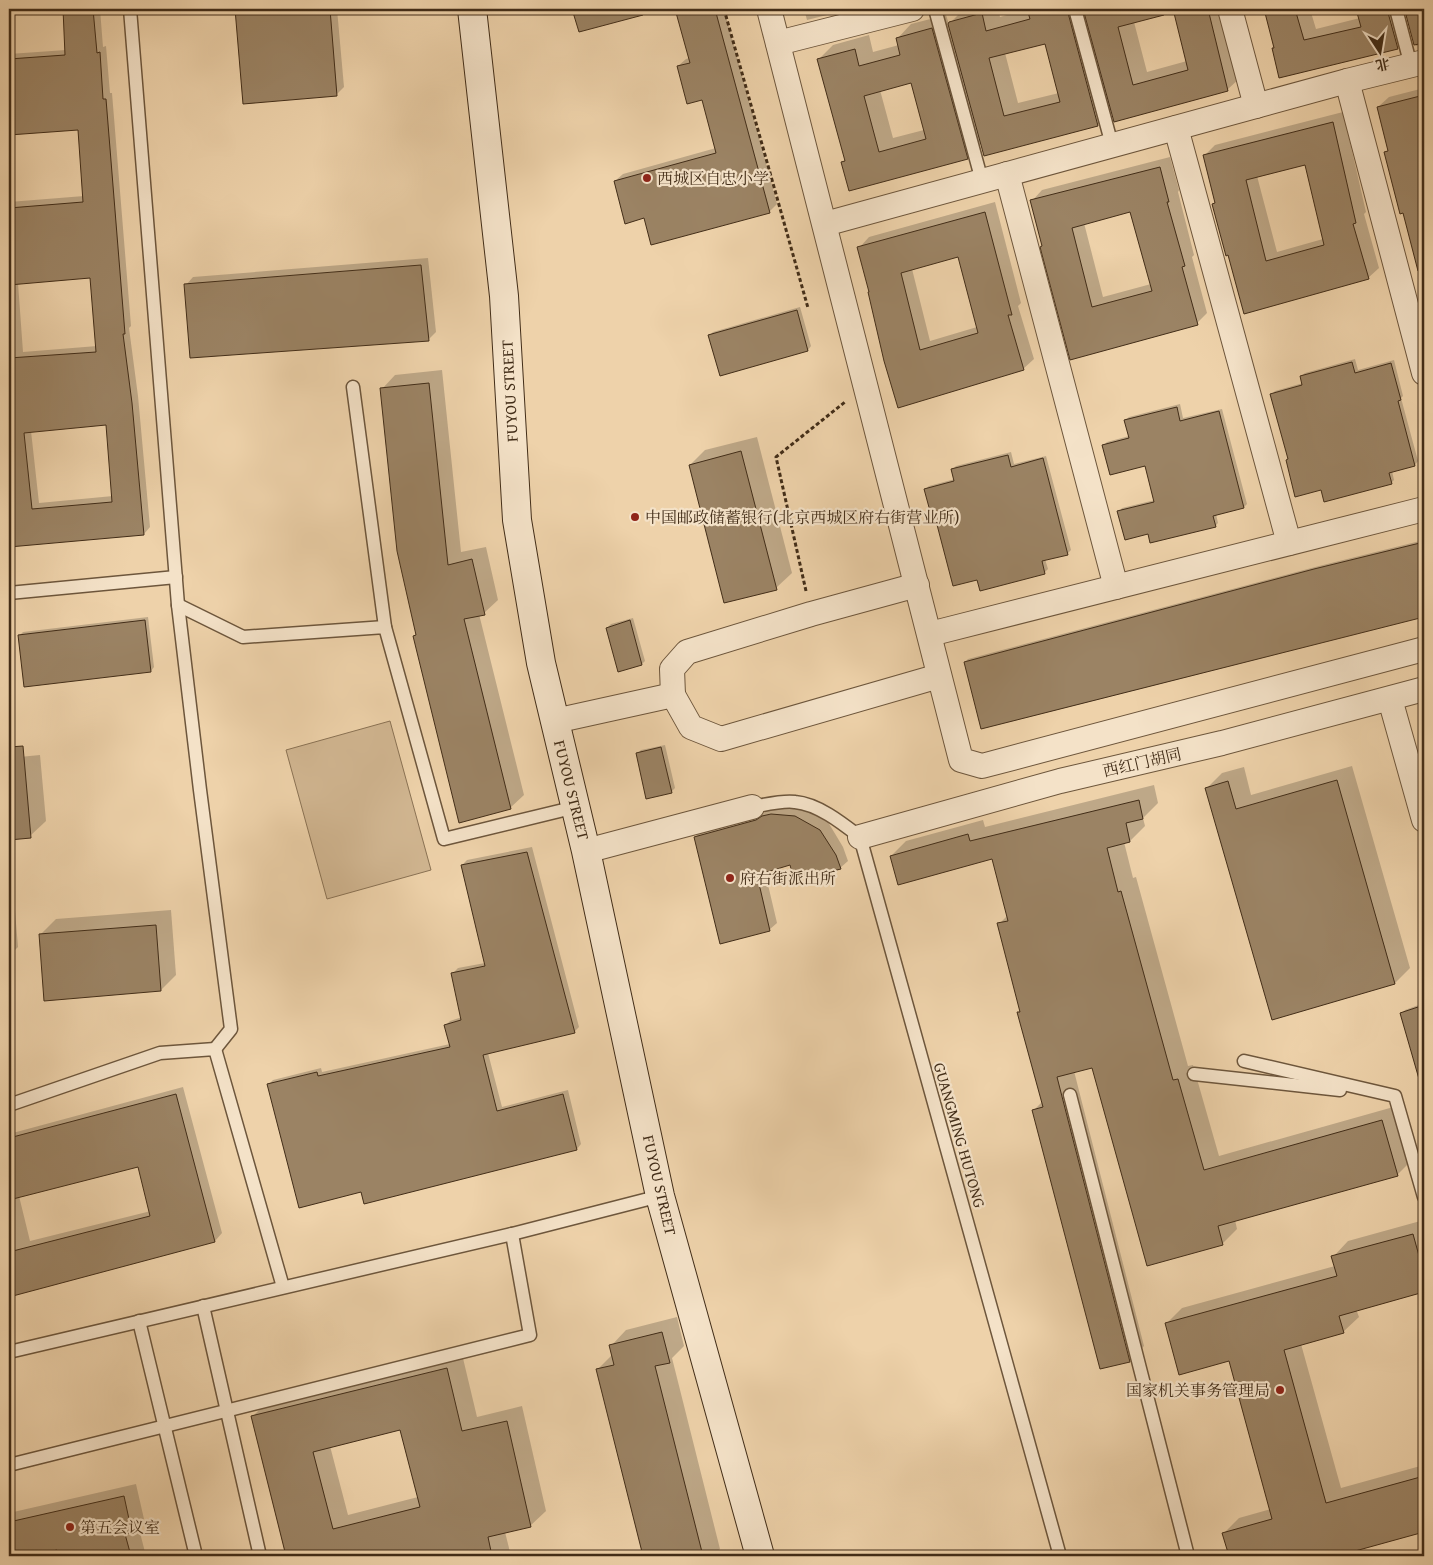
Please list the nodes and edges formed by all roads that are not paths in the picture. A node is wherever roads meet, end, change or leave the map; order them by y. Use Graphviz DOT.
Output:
graph roads {
  1 [pos="130,9"];
  2 [pos="472,9"];
  3 [pos="769,9"];
  4 [pos="912,9"];
  5 [pos="935,9"];
  6 [pos="1076,9"];
  7 [pos="1230,9"];
  8 [pos="1396,9"];
  9 [pos="778,44"];
  10 [pos="1418,64"];
  11 [pos="1347,81"];
  12 [pos="1256,106"];
  13 [pos="1176,128"];
  14 [pos="1112,145"];
  15 [pos="1007,174"];
  16 [pos="982,181"];
  17 [pos="825,224"];
  18 [pos="1424,373"];
  19 [pos="353,387"];
  20 [pos="1424,509"];
  21 [pos="1290,543"];
  22 [pos="176,577"];
  23 [pos="918,585"];
  24 [pos="1116,587"];
  25 [pos="9,593"];
  26 [pos="178,605"];
  27 [pos="385,627"];
  28 [pos="930,634"];
  29 [pos="1424,649"];
  30 [pos="939,676"];
  31 [pos="1424,690"];
  32 [pos="672,695"];
  33 [pos="1390,699"];
  34 [pos="555,721"];
  35 [pos="1420,786"];
  36 [pos="576,806"];
  37 [pos="752,807"];
  38 [pos="1424,820"];
  39 [pos="860,837"];
  40 [pos="586,851"];
  41 [pos="215,1048"];
  42 [pos="1244,1061"];
  43 [pos="1194,1074"];
  44 [pos="1070,1095"];
  45 [pos="1395,1096"];
  46 [pos="9,1105"];
  47 [pos="660,1196"];
  48 [pos="1424,1197"];
  49 [pos="512,1234"];
  50 [pos="284,1287"];
  51 [pos="203,1306"];
  52 [pos="139,1321"];
  53 [pos="9,1352"];
  54 [pos="227,1411"];
  55 [pos="165,1426"];
  56 [pos="9,1465"];
  57 [pos="196,1556"];
  58 [pos="260,1556"];
  59 [pos="760,1556"];
  60 [pos="1060,1556"];
  61 [pos="1188,1556"];
  1 -- 22 [label="lane"];
  2 -- 34 [label="main road, FUYOU STREET"];
  3 -- 9 [label="street"];
  4 -- 9 [label="street"];
  5 -- 16 [label="lane"];
  6 -- 14 [label="lane"];
  7 -- 12 [label="street"];
  8 -- 10 [label="lane"];
  9 -- 17 [label="street"];
  10 -- 11 [label="street"];
  11 -- 12 [label="street"];
  11 -- 18 [label="street"];
  12 -- 13 [label="street"];
  13 -- 14 [label="street"];
  13 -- 21 [label="street"];
  14 -- 15 [label="street"];
  15 -- 16 [label="street"];
  15 -- 24 [label="street"];
  16 -- 17 [label="street"];
  17 -- 23 [label="street"];
  19 -- 27 [label="lane"];
  20 -- 21 [label="street"];
  21 -- 24 [label="street"];
  22 -- 25 [label="lane"];
  22 -- 26 [label="lane"];
  23 -- 28 [label="street"];
  23 -- 32 [label="street"];
  24 -- 28 [label="street"];
  26 -- 27 [label="lane"];
  26 -- 41 [label="lane"];
  27 -- 36 [label="lane"];
  28 -- 30 [label="street"];
  29 -- 30 [label="street"];
  30 -- 32 [label="street"];
  31 -- 33 [label="street, 西红门胡同"];
  32 -- 34 [label="street"];
  33 -- 35 [label="street"];
  33 -- 39 [label="street, 西红门胡同"];
  34 -- 36 [label="main road, FUYOU STREET"];
  35 -- 38 [label="street"];
  36 -- 40 [label="main road, FUYOU STREET"];
  37 -- 39 [label="lane"];
  37 -- 40 [label="street"];
  39 -- 60 [label="lane, GUANGMING HUTONG"];
  40 -- 47 [label="main road, FUYOU STREET"];
  41 -- 46 [label="lane"];
  41 -- 50 [label="lane"];
  42 -- 45 [label="lane"];
  43 -- 45 [label="lane"];
  44 -- 61 [label="lane"];
  45 -- 48 [label="lane"];
  47 -- 49 [label="lane"];
  47 -- 59 [label="main road, FUYOU STREET"];
  49 -- 50 [label="lane"];
  49 -- 54 [label="lane"];
  50 -- 51 [label="lane"];
  51 -- 52 [label="lane"];
  51 -- 54 [label="lane"];
  52 -- 53 [label="lane"];
  52 -- 55 [label="lane"];
  54 -- 55 [label="lane"];
  54 -- 58 [label="lane"];
  55 -- 56 [label="lane"];
  55 -- 57 [label="lane"];
}
